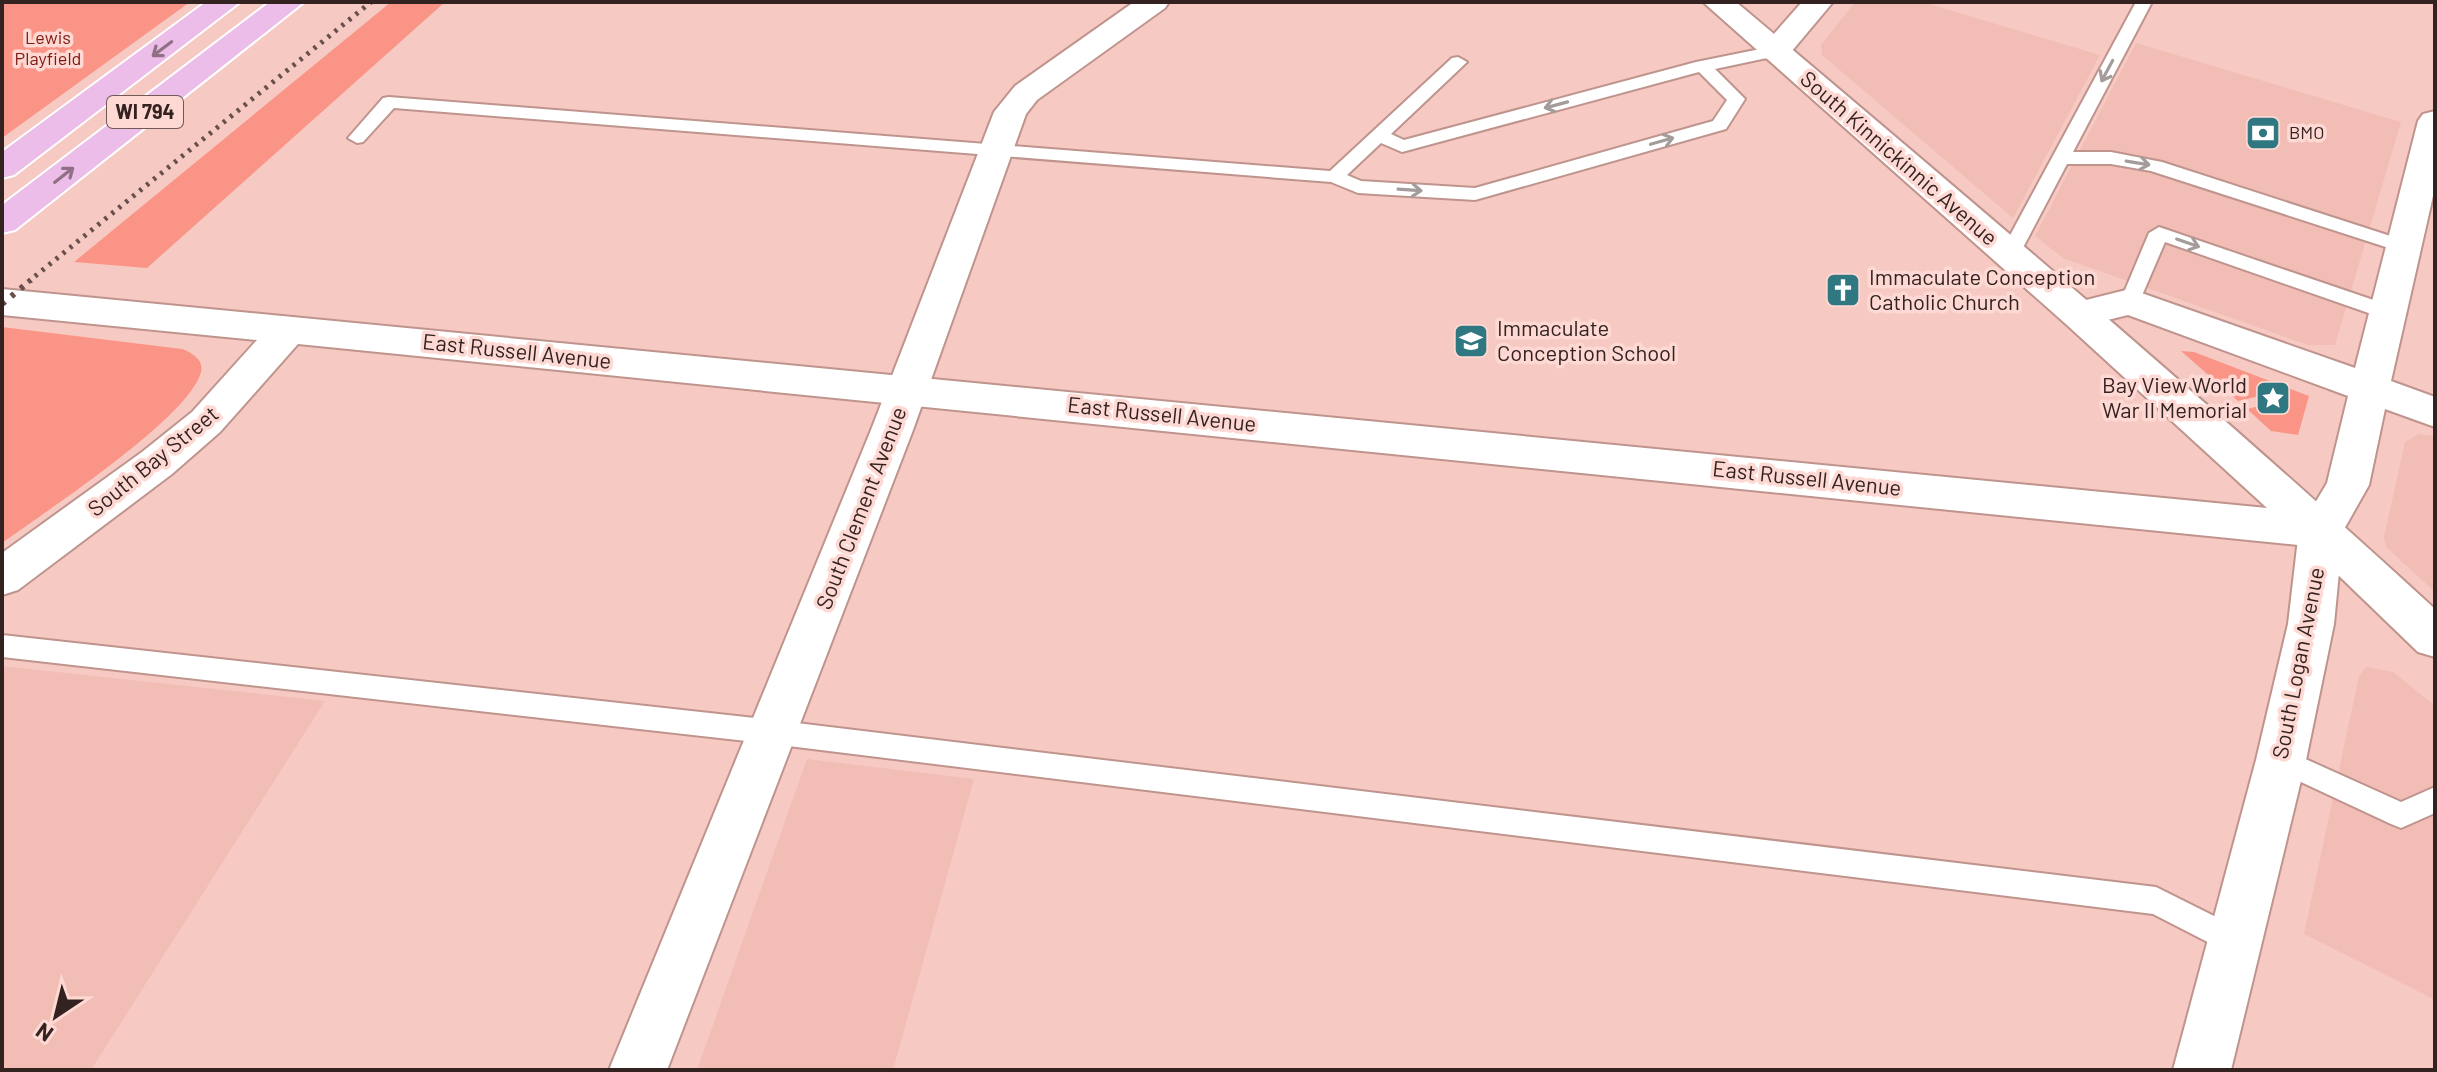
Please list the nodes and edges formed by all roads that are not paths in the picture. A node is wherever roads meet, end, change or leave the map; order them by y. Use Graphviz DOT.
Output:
graph roads {
  1 [pos="225,2"];
  2 [pos="289,2"];
  3 [pos="1154,2"];
  4 [pos="1718,2"];
  5 [pos="1818,2"];
  6 [pos="2144,2"];
  7 [pos="1775,51"];
  8 [pos="1458,62"];
  9 [pos="1702,66"];
  10 [pos="2435,121"];
  11 [pos="1379,136"];
  12 [pos="357,138"];
  13 [pos="996,152"];
  14 [pos="2061,158"];
  15 [pos="2,168"];
  16 [pos="1334,177"];
  17 [pos="2,222"];
  18 [pos="2402,246"];
  19 [pos="2010,254"];
  20 [pos="2,302"];
  21 [pos="2130,302"];
  22 [pos="2387,312"];
  23 [pos="2079,314"];
  24 [pos="290,329"];
  25 [pos="2369,388"];
  26 [pos="907,390"];
  27 [pos="2435,412"];
  28 [pos="2321,530"];
  29 [pos="2,577"];
  30 [pos="2435,638"];
  31 [pos="4,649"];
  32 [pos="772,732"];
  33 [pos="2281,760"];
  34 [pos="2435,800"];
  35 [pos="2233,941"];
  36 [pos="638,1070"];
  37 [pos="2202,1070"];
  1 -- 15 [label="main road, WI 794, one-way"];
  17 -- 2 [label="main road, WI 794, one-way"];
  3 -- 13 [label="main road, South Clement Avenue"];
  4 -- 7 [label="main road, South Kinnickinnic Avenue"];
  5 -- 7 [label="main road"];
  6 -- 14 [label="lane, one-way"];
  7 -- 9 [label="lane"];
  7 -- 19 [label="main road, South Kinnickinnic Avenue"];
  8 -- 11 [label="lane"];
  9 -- 11 [label="lane, one-way"];
  16 -- 9 [label="lane, one-way"];
  10 -- 18 [label="main road, South Logan Avenue"];
  11 -- 16 [label="lane"];
  12 -- 13 [label="lane"];
  13 -- 16 [label="lane"];
  13 -- 26 [label="main road, South Clement Avenue"];
  14 -- 18 [label="lane, one-way"];
  14 -- 19 [label="lane"];
  18 -- 22 [label="main road, South Logan Avenue"];
  19 -- 23 [label="main road, South Kinnickinnic Avenue"];
  20 -- 24 [label="main road, East Russell Avenue"];
  21 -- 22 [label="lane, one-way"];
  21 -- 23 [label="main road"];
  21 -- 25 [label="main road"];
  22 -- 25 [label="main road, South Logan Avenue"];
  23 -- 28 [label="main road, South Kinnickinnic Avenue"];
  24 -- 26 [label="main road, East Russell Avenue"];
  24 -- 29 [label="main road, South Bay Street"];
  25 -- 27 [label="main road"];
  25 -- 28 [label="main road, South Logan Avenue"];
  26 -- 28 [label="main road, East Russell Avenue"];
  26 -- 32 [label="main road, South Clement Avenue"];
  28 -- 30 [label="main road, South Kinnickinnic Avenue"];
  28 -- 33 [label="main road, South Logan Avenue"];
  31 -- 32 [label="lane"];
  32 -- 35 [label="lane"];
  32 -- 36 [label="main road, South Clement Avenue"];
  33 -- 34 [label="lane"];
  33 -- 35 [label="main road, South Logan Avenue"];
  35 -- 37 [label="main road, South Logan Avenue"];
}
